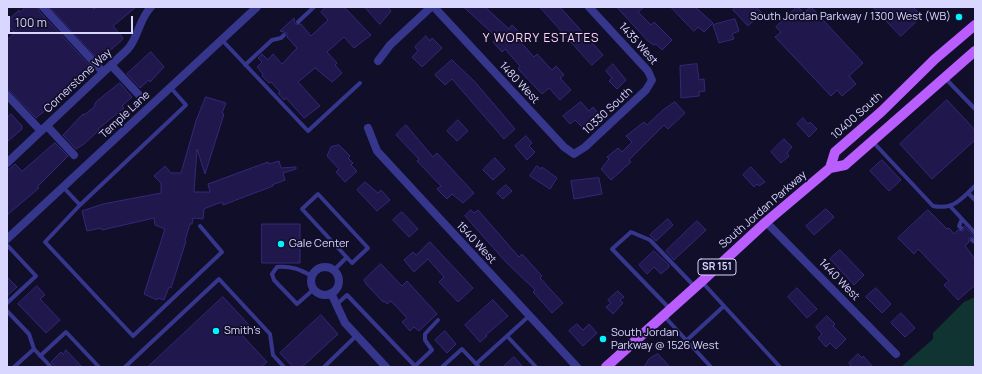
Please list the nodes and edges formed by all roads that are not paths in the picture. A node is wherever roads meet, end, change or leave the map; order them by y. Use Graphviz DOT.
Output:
graph roads {
  1 [pos="43,7"];
  2 [pos="151,7"];
  3 [pos="257,7"];
  4 [pos="314,7"];
  5 [pos="432,7"];
  6 [pos="589,7"];
  7 [pos="298,22"];
  8 [pos="975,25"];
  9 [pos="284,35"];
  10 [pos="222,40"];
  11 [pos="975,51"];
  12 [pos="378,61"];
  13 [pos="245,64"];
  14 [pos="111,65"];
  15 [pos="104,72"];
  16 [pos="944,78"];
  17 [pos="652,80"];
  18 [pos="360,83"];
  19 [pos="170,88"];
  20 [pos="7,94"];
  21 [pos="139,95"];
  22 [pos="975,109"];
  23 [pos="44,128"];
  24 [pos="368,128"];
  25 [pos="872,140"];
  26 [pos="574,154"];
  27 [pos="74,155"];
  28 [pos="7,163"];
  29 [pos="830,168"];
  30 [pos="975,186"];
  31 [pos="63,187"];
  32 [pos="968,192"];
  33 [pos="975,200"];
  34 [pos="80,205"];
  35 [pos="950,206"];
  36 [pos="962,219"];
  37 [pos="766,222"];
  38 [pos="200,226"];
  39 [pos="961,228"];
  40 [pos="975,233"];
  41 [pos="7,239"];
  42 [pos="7,245"];
  43 [pos="346,258"];
  44 [pos="334,270"];
  45 [pos="312,276"];
  46 [pos="699,284"];
  47 [pos="314,289"];
  48 [pos="331,293"];
  49 [pos="7,303"];
  50 [pos="336,306"];
  51 [pos="724,306"];
  52 [pos="7,311"];
  53 [pos="667,313"];
  54 [pos="529,316"];
  55 [pos="438,320"];
  56 [pos="356,336"];
  57 [pos="508,336"];
  58 [pos="687,340"];
  59 [pos="34,349"];
  60 [pos="896,354"];
  61 [pos="40,356"];
  62 [pos="414,366"];
  63 [pos="478,366"];
  64 [pos="14,367"];
  65 [pos="51,367"];
  66 [pos="99,367"];
  67 [pos="125,367"];
  68 [pos="284,367"];
  69 [pos="324,367"];
  70 [pos="386,367"];
  71 [pos="442,367"];
  72 [pos="536,367"];
  73 [pos="577,367"];
  74 [pos="606,367"];
  75 [pos="711,367"];
  76 [pos="780,367"];
  1 -- 15 [label="street"];
  2 -- 14 [label="street, Cornerstone Way"];
  3 -- 10 [label="street, Temple Lane"];
  4 -- 7 [label="lane"];
  5 -- 12 [label="street"];
  5 -- 26 [label="street, 1480 West"];
  6 -- 17 [label="street, 1435 West"];
  8 -- 29 [label="main road, 10400 South / SR 151"];
  9 -- 13 [label="lane"];
  10 -- 13 [label="lane"];
  10 -- 19 [label="street, Temple Lane"];
  11 -- 16 [label="main road, SR 151"];
  13 -- 18 [label="lane"];
  14 -- 15 [label="street, Cornerstone Way"];
  14 -- 21 [label="street"];
  15 -- 23 [label="street, Cornerstone Way"];
  16 -- 22 [label="lane"];
  16 -- 25 [label="main road, SR 151"];
  17 -- 26 [label="street, 10330 South"];
  19 -- 31 [label="street, Temple Lane"];
  19 -- 34 [label="lane"];
  20 -- 23 [label="street"];
  23 -- 27 [label="street"];
  23 -- 28 [label="street, Cornerstone Way"];
  24 -- 54 [label="street, 1540 West"];
  25 -- 29 [label="main road, SR 151"];
  25 -- 35 [label="lane"];
  29 -- 37 [label="main road, South Jordan Parkway / SR 151"];
  30 -- 32 [label="lane"];
  31 -- 34 [label="lane"];
  31 -- 41 [label="street, Temple Lane"];
  32 -- 33 [label="lane"];
  32 -- 35 [label="lane"];
  34 -- 38 [label="lane"];
  35 -- 36 [label="lane"];
  36 -- 39 [label="lane"];
  36 -- 40 [label="lane"];
  37 -- 46 [label="main road, South Jordan Parkway / SR 151"];
  37 -- 60 [label="street, 1440 West"];
  42 -- 49 [label="lane"];
  43 -- 43 [label="lane"];
  43 -- 44 [label="lane"];
  44 -- 45 [label="street"];
  44 -- 48 [label="street"];
  45 -- 47 [label="street"];
  45 -- 47 [label="lane"];
  46 -- 51 [label="lane"];
  46 -- 53 [label="main road, South Jordan Parkway / SR 151"];
  46 -- 53 [label="lane"];
  47 -- 48 [label="street"];
  48 -- 50 [label="street"];
  50 -- 56 [label="street"];
  50 -- 62 [label="lane"];
  51 -- 58 [label="lane"];
  51 -- 76 [label="lane"];
  52 -- 59 [label="lane"];
  53 -- 58 [label="lane"];
  53 -- 74 [label="main road, South Jordan Parkway / SR 151"];
  54 -- 57 [label="lane"];
  54 -- 73 [label="street, 1540 West"];
  55 -- 62 [label="lane"];
  56 -- 69 [label="lane"];
  56 -- 70 [label="street"];
  57 -- 63 [label="lane"];
  57 -- 72 [label="lane"];
  58 -- 75 [label="lane"];
  59 -- 61 [label="lane"];
  59 -- 64 [label="lane"];
  61 -- 65 [label="lane"];
  61 -- 66 [label="lane"];
  63 -- 71 [label="lane"];
  67 -- 68 [label="lane"];
}
